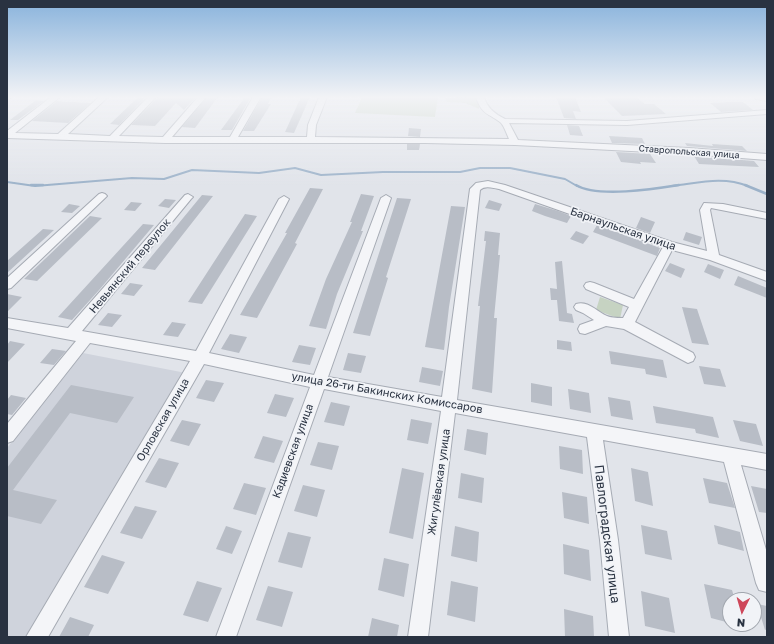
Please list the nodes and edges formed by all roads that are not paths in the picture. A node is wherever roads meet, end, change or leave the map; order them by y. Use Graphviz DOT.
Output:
graph roads {
  1 [pos="17,127"];
  2 [pos="71,127"];
  3 [pos="123,127"];
  4 [pos="176,127"];
  5 [pos="240,127"];
  6 [pos="312,127"];
  7 [pos="507,127"];
  8 [pos="7,135"];
  9 [pos="60,137"];
  10 [pos="112,138"];
  11 [pos="233,139"];
  12 [pos="311,139"];
  13 [pos="165,140"];
  14 [pos="515,142"];
  15 [pos="767,157"];
  16 [pos="479,185"];
  17 [pos="102,196"];
  18 [pos="188,197"];
  19 [pos="386,198"];
  20 [pos="284,199"];
  21 [pos="767,216"];
  22 [pos="669,245"];
  23 [pos="714,257"];
  24 [pos="767,277"];
  25 [pos="7,285"];
  26 [pos="590,286"];
  27 [pos="636,306"];
  28 [pos="580,307"];
  29 [pos="605,321"];
  30 [pos="7,323"];
  31 [pos="627,324"];
  32 [pos="585,329"];
  33 [pos="72,334"];
  34 [pos="87,337"];
  35 [pos="200,357"];
  36 [pos="688,357"];
  37 [pos="318,382"];
  38 [pos="449,404"];
  39 [pos="594,430"];
  40 [pos="8,433"];
  41 [pos="730,456"];
  42 [pos="767,462"];
  43 [pos="766,583"];
  44 [pos="36,637"];
  45 [pos="226,637"];
  46 [pos="418,637"];
  47 [pos="619,637"];
  1 -- 8 [label="street"];
  2 -- 9 [label="street"];
  3 -- 10 [label="street"];
  4 -- 13 [label="street"];
  5 -- 11 [label="street"];
  6 -- 12 [label="street"];
  7 -- 14 [label="street"];
  8 -- 9 [label="street, Ставропольская улица"];
  9 -- 10 [label="street, Ставропольская улица"];
  10 -- 13 [label="street, Ставропольская улица"];
  11 -- 12 [label="street, Ставропольская улица"];
  11 -- 13 [label="street, Ставропольская улица"];
  12 -- 14 [label="street, Ставропольская улица"];
  14 -- 15 [label="street, Ставропольская улица"];
  16 -- 22 [label="street, Барнаульская улица"];
  16 -- 38 [label="street, Жигулёвская улица"];
  17 -- 25 [label="street"];
  18 -- 33 [label="street, Невьянский переулок"];
  19 -- 37 [label="street, Кадиевская улица"];
  20 -- 35 [label="street, Орловская улица"];
  21 -- 23 [label="street"];
  22 -- 23 [label="street, Барнаульская улица"];
  22 -- 27 [label="street"];
  23 -- 24 [label="street, Барнаульская улица"];
  26 -- 27 [label="street"];
  27 -- 31 [label="street"];
  28 -- 29 [label="street"];
  29 -- 31 [label="street"];
  29 -- 32 [label="street"];
  30 -- 33 [label="street, улица 26-ти Бакинских Комиссаров"];
  31 -- 36 [label="street"];
  33 -- 34 [label="street, улица 26-ти Бакинских Комиссаров"];
  34 -- 35 [label="street, улица 26-ти Бакинских Комиссаров"];
  34 -- 40 [label="street"];
  35 -- 37 [label="street, улица 26-ти Бакинских Комиссаров"];
  35 -- 44 [label="street, Орловская улица"];
  37 -- 38 [label="street, улица 26-ти Бакинских Комиссаров"];
  37 -- 45 [label="street, Кадиевская улица"];
  38 -- 39 [label="street, улица 26-ти Бакинских Комиссаров"];
  38 -- 46 [label="street, Жигулёвская улица"];
  39 -- 41 [label="street, улица 26-ти Бакинских Комиссаров"];
  39 -- 47 [label="street, Павлоградская улица"];
  41 -- 42 [label="street, улица 26-ти Бакинских Комиссаров"];
  41 -- 43 [label="street"];
}
